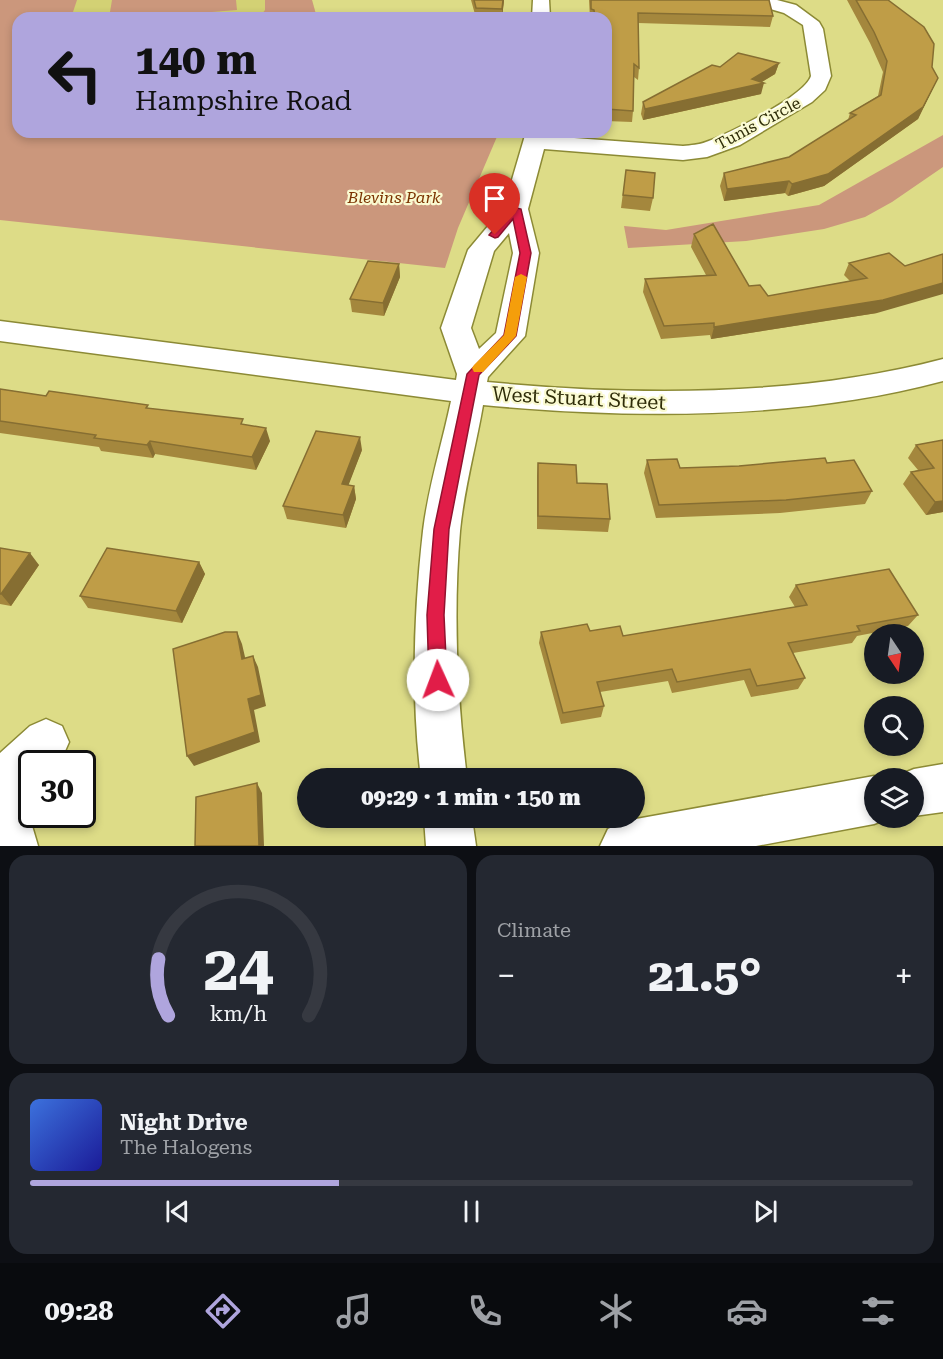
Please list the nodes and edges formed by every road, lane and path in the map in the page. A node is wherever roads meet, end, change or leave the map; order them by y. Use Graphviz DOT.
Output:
graph roads {
  1 [pos="759,0"];
  2 [pos="536,138"];
  3 [pos="545,138"];
  4 [pos="516,209"];
  5 [pos="0,331"];
  6 [pos="943,370"];
  7 [pos="471,383"];
  8 [pos="46,742"];
  9 [pos="443,768"];
  10 [pos="0,785"];
  11 [pos="943,788"];
  12 [pos="924,791"];
  13 [pos="864,802"];
  14 [pos="0,810"];
  15 [pos="449,828"];
  16 [pos="13,846"];
  17 [pos="451,846"];
  18 [pos="625,846"];
  1 -- 3 [label="street, Tunis Circle"];
  2 -- 4 [label="street"];
  4 -- 7 [label="street"];
  4 -- 7 [label="street"];
  5 -- 7 [label="street, West Stuart Street"];
  6 -- 7 [label="street, West Stuart Street"];
  7 -- 9 [label="street"];
  8 -- 10 [label="street"];
  11 -- 12 [label="street"];
  13 -- 18 [label="street"];
  14 -- 16 [label="street"];
  15 -- 17 [label="street"];
}
